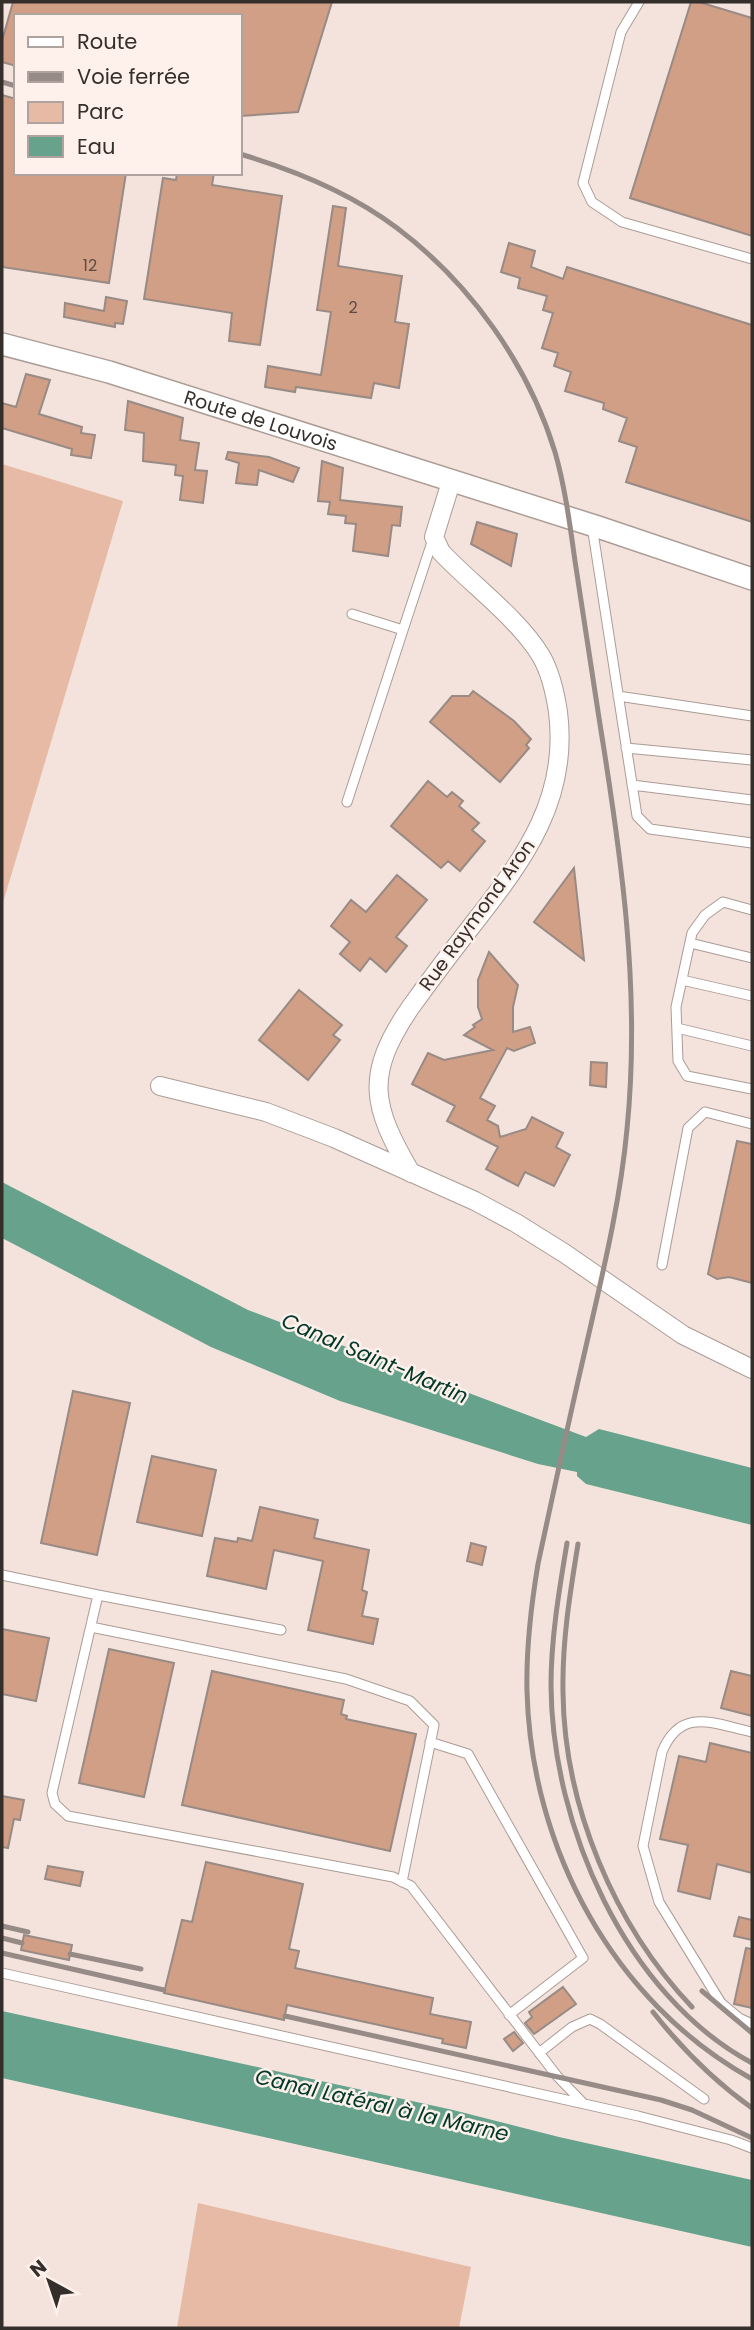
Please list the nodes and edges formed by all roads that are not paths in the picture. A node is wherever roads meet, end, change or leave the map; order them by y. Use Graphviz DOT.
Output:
graph roads {
  1 [pos="639,2"];
  2 [pos="752,259"];
  3 [pos="2,344"];
  4 [pos="451,482"];
  5 [pos="592,525"];
  6 [pos="434,537"];
  7 [pos="752,579"];
  8 [pos="352,614"];
  9 [pos="403,630"];
  10 [pos="618,696"];
  11 [pos="752,716"];
  12 [pos="626,748"];
  13 [pos="752,760"];
  14 [pos="632,785"];
  15 [pos="752,800"];
  16 [pos="346,802"];
  17 [pos="752,843"];
  18 [pos="752,909"];
  19 [pos="690,943"];
  20 [pos="752,958"];
  21 [pos="682,980"];
  22 [pos="752,996"];
  23 [pos="677,1028"];
  24 [pos="752,1046"];
  25 [pos="160,1086"];
  26 [pos="752,1089"];
  27 [pos="752,1124"];
  28 [pos="411,1173"];
  29 [pos="662,1265"];
  30 [pos="752,1369"];
  31 [pos="2,1575"];
  32 [pos="98,1595"];
  33 [pos="91,1627"];
  34 [pos="281,1630"];
  35 [pos="752,1732"];
  36 [pos="430,1742"];
  37 [pos="402,1882"];
  38 [pos="2,1973"];
  39 [pos="509,2015"];
  40 [pos="752,2025"];
  41 [pos="539,2053"];
  42 [pos="704,2099"];
  43 [pos="583,2103"];
  44 [pos="752,2148"];
  1 -- 2 [label="lane"];
  3 -- 4 [label="street, Route de Louvois"];
  4 -- 5 [label="street, Route de Louvois"];
  4 -- 6 [label="street"];
  5 -- 7 [label="street, Route de Louvois"];
  5 -- 10 [label="lane"];
  6 -- 9 [label="lane"];
  6 -- 28 [label="street, Rue Raymond Aron"];
  8 -- 9 [label="lane"];
  9 -- 16 [label="lane"];
  10 -- 11 [label="lane"];
  10 -- 12 [label="lane"];
  12 -- 13 [label="lane"];
  12 -- 14 [label="lane"];
  14 -- 15 [label="lane"];
  14 -- 17 [label="lane"];
  18 -- 19 [label="lane"];
  19 -- 20 [label="lane"];
  19 -- 21 [label="lane"];
  21 -- 22 [label="lane"];
  21 -- 23 [label="lane"];
  23 -- 24 [label="lane"];
  23 -- 26 [label="lane"];
  25 -- 28 [label="street"];
  27 -- 29 [label="lane"];
  28 -- 30 [label="street"];
  31 -- 32 [label="lane"];
  32 -- 33 [label="lane"];
  32 -- 34 [label="lane"];
  33 -- 36 [label="lane"];
  33 -- 37 [label="lane"];
  35 -- 40 [label="lane"];
  36 -- 37 [label="lane"];
  36 -- 39 [label="lane"];
  37 -- 39 [label="lane"];
  38 -- 43 [label="lane"];
  39 -- 41 [label="lane"];
  41 -- 42 [label="lane"];
  41 -- 43 [label="lane"];
  43 -- 44 [label="lane"];
}
